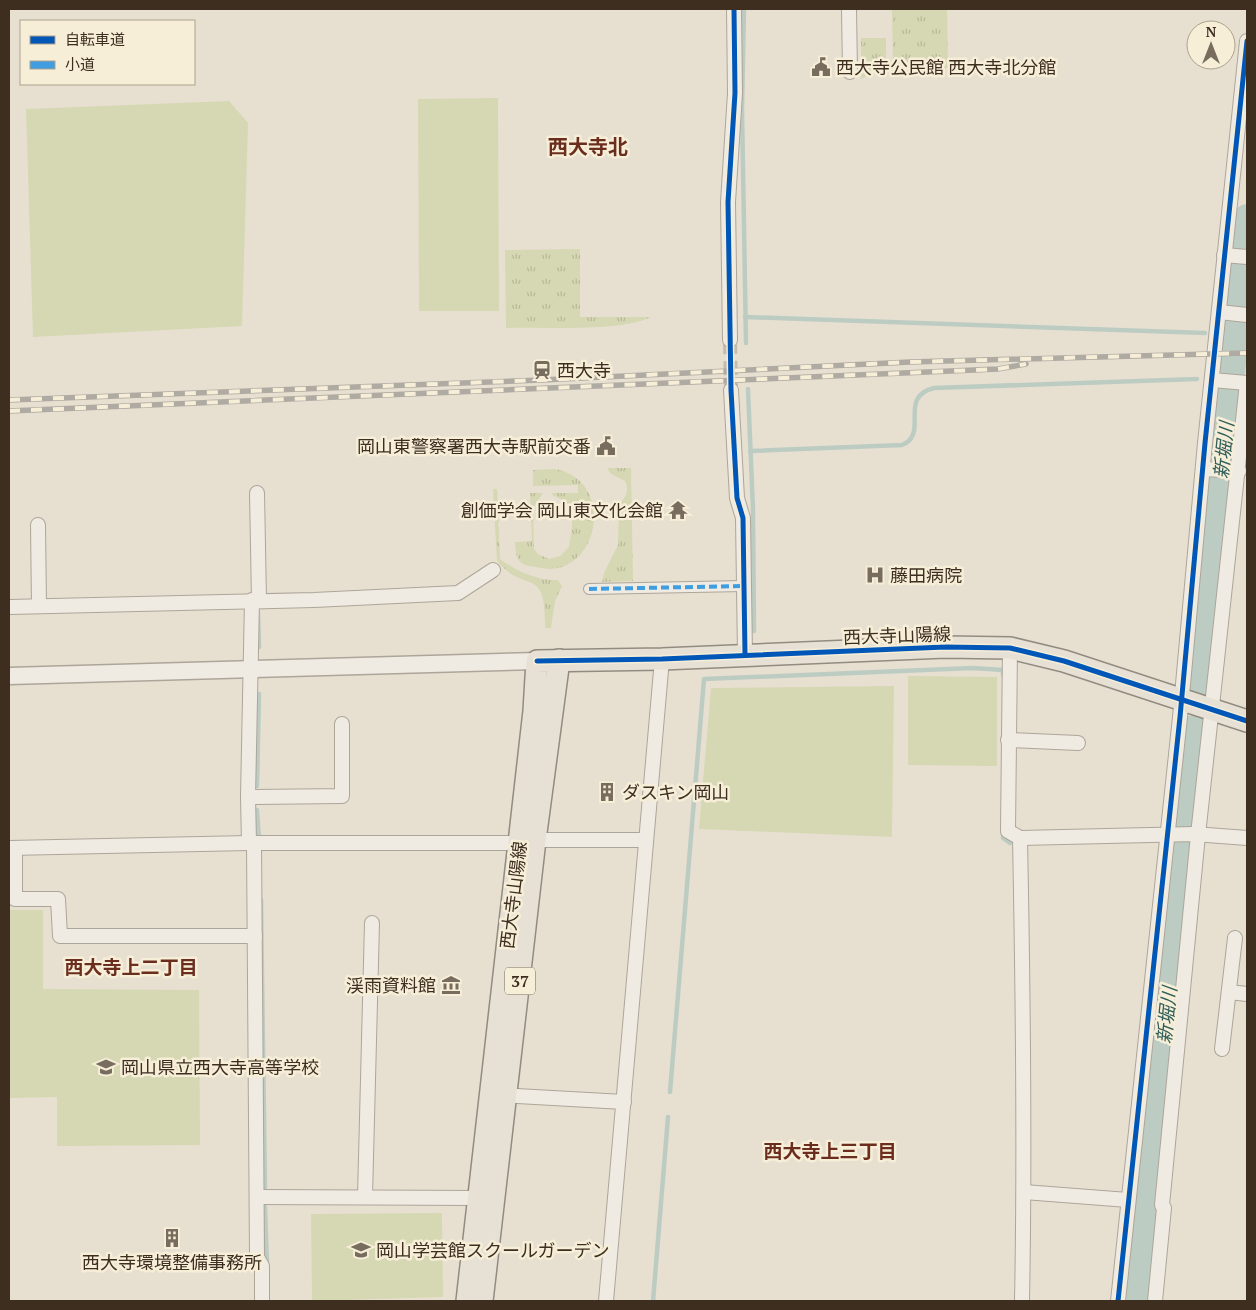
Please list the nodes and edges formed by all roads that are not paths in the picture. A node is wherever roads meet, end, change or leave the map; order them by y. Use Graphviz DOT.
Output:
graph roads {
  1 [pos="734,9"];
  2 [pos="849,9"];
  3 [pos="1247,41"];
  4 [pos="850,72"];
  5 [pos="1227,255"];
  6 [pos="1247,257"];
  7 [pos="1222,313"];
  8 [pos="1247,315"];
  9 [pos="730,340"];
  10 [pos="1216,380"];
  11 [pos="731,390"];
  12 [pos="1207,469"];
  13 [pos="1236,470"];
  14 [pos="257,493"];
  15 [pos="38,525"];
  16 [pos="493,570"];
  17 [pos="744,586"];
  18 [pos="589,589"];
  19 [pos="255,600"];
  20 [pos="40,606"];
  21 [pos="9,607"];
  22 [pos="1010,648"];
  23 [pos="745,655"];
  24 [pos="662,659"];
  25 [pos="559,660"];
  26 [pos="537,661"];
  27 [pos="251,670"];
  28 [pos="9,676"];
  29 [pos="1182,700"];
  30 [pos="1213,710"];
  31 [pos="1247,722"];
  32 [pos="342,724"];
  33 [pos="1008,740"];
  34 [pos="1078,743"];
  35 [pos="248,797"];
  36 [pos="1196,834"];
  37 [pos="1169,835"];
  38 [pos="1020,838"];
  39 [pos="1247,838"];
  40 [pos="646,840"];
  41 [pos="527,842"];
  42 [pos="252,843"];
  43 [pos="12,848"];
  44 [pos="372,923"];
  45 [pos="254,936"];
  46 [pos="1235,938"];
  47 [pos="1229,992"];
  48 [pos="1247,994"];
  49 [pos="1222,1049"];
  50 [pos="498,1095"];
  51 [pos="624,1102"];
  52 [pos="1024,1192"];
  53 [pos="258,1197"];
  54 [pos="365,1197"];
  55 [pos="1128,1200"];
  56 [pos="486,1205"];
  57 [pos="262,1301"];
  58 [pos="467,1301"];
  59 [pos="482,1301"];
  60 [pos="606,1301"];
  61 [pos="1022,1301"];
  62 [pos="1118,1301"];
  63 [pos="1155,1301"];
  1 -- 9 [label="street"];
  2 -- 4 [label="street"];
  3 -- 5 [label="street"];
  5 -- 6 [label="street"];
  5 -- 7 [label="street"];
  7 -- 8 [label="street"];
  7 -- 10 [label="street"];
  10 -- 12 [label="street"];
  10 -- 13 [label="street"];
  11 -- 17 [label="street"];
  12 -- 13 [label="street"];
  12 -- 29 [label="street"];
  13 -- 30 [label="street"];
  14 -- 19 [label="street"];
  15 -- 20 [label="street"];
  16 -- 19 [label="street"];
  17 -- 18 [label="street"];
  17 -- 23 [label="street"];
  19 -- 20 [label="street"];
  19 -- 27 [label="street"];
  20 -- 21 [label="street"];
  22 -- 23 [label="main road, 西大寺山陽線"];
  22 -- 29 [label="main road, 西大寺山陽線"];
  22 -- 33 [label="street"];
  23 -- 24 [label="main road, 西大寺山陽線"];
  24 -- 25 [label="main road, 西大寺山陽線"];
  24 -- 40 [label="street"];
  25 -- 26 [label="main road, 西大寺山陽線"];
  25 -- 41 [label="main road, 西大寺山陽線 / 37"];
  26 -- 27 [label="street"];
  26 -- 41 [label="main road, 西大寺山陽線 / 37"];
  27 -- 28 [label="street"];
  27 -- 35 [label="street"];
  29 -- 30 [label="main road, 西大寺山陽線"];
  29 -- 37 [label="street"];
  30 -- 31 [label="main road, 西大寺山陽線"];
  30 -- 36 [label="street"];
  32 -- 35 [label="street"];
  33 -- 34 [label="street"];
  33 -- 38 [label="street"];
  35 -- 42 [label="street"];
  36 -- 37 [label="street"];
  36 -- 39 [label="street"];
  36 -- 63 [label="street"];
  37 -- 38 [label="street"];
  37 -- 55 [label="street"];
  38 -- 52 [label="street"];
  40 -- 41 [label="street"];
  40 -- 51 [label="street"];
  41 -- 42 [label="street"];
  41 -- 50 [label="main road, 西大寺山陽線 / 37"];
  42 -- 43 [label="street"];
  42 -- 45 [label="street"];
  43 -- 45 [label="street"];
  44 -- 54 [label="street"];
  45 -- 53 [label="street"];
  46 -- 47 [label="street"];
  47 -- 48 [label="street"];
  47 -- 49 [label="street"];
  50 -- 51 [label="street"];
  50 -- 56 [label="main road, 西大寺山陽線 / 37"];
  51 -- 60 [label="street"];
  52 -- 55 [label="street"];
  52 -- 61 [label="street"];
  53 -- 54 [label="street"];
  53 -- 57 [label="street"];
  54 -- 56 [label="street"];
  55 -- 62 [label="street"];
  56 -- 58 [label="main road, 西大寺山陽線 / 37"];
  56 -- 59 [label="main road, 西大寺山陽線 / 37"];
}
